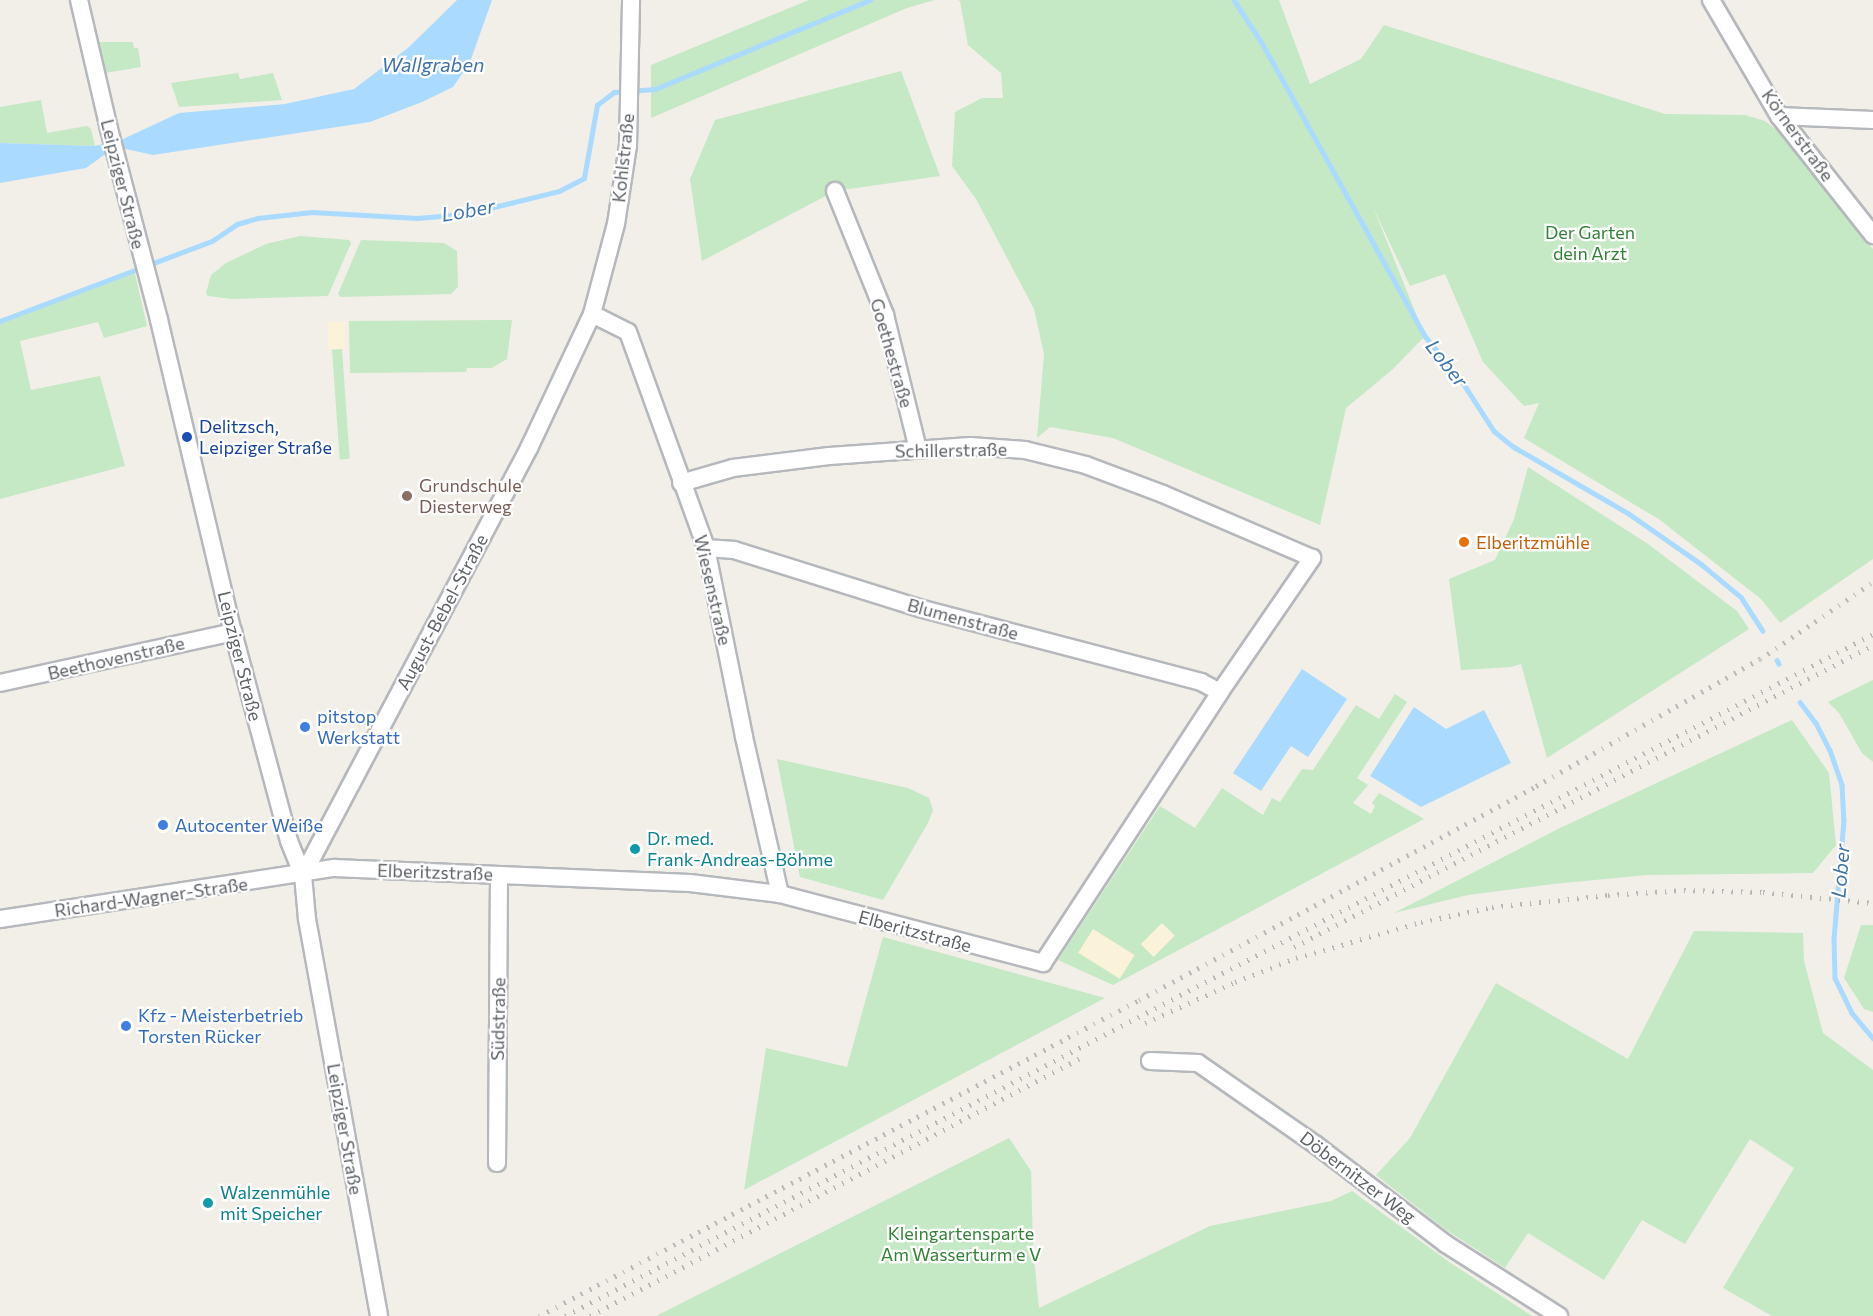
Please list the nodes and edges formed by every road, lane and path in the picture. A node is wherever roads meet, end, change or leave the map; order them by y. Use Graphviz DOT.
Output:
graph roads {
  1 [pos="79,0"];
  2 [pos="631,0"];
  3 [pos="1711,0"];
  4 [pos="1779,116"];
  5 [pos="1873,120"];
  6 [pos="835,191"];
  7 [pos="1873,235"];
  8 [pos="592,314"];
  9 [pos="918,449"];
  10 [pos="681,483"];
  11 [pos="706,548"];
  12 [pos="1312,558"];
  13 [pos="233,632"];
  14 [pos="0,683"];
  15 [pos="1220,692"];
  16 [pos="303,875"];
  17 [pos="499,875"];
  18 [pos="780,894"];
  19 [pos="0,919"];
  20 [pos="1150,1061"];
  21 [pos="496,1163"];
  22 [pos="379,1316"];
  23 [pos="1559,1316"];
  1 -- 13 [label="street, Leipziger Straße"];
  2 -- 8 [label="street, Kohlstraße"];
  3 -- 4 [label="street, Körnerstraße"];
  4 -- 5 [label="street"];
  4 -- 7 [label="street, Körnerstraße"];
  6 -- 9 [label="street, Goethestraße"];
  8 -- 10 [label="street, Wiesenstraße"];
  8 -- 16 [label="street, August-Bebel-Straße"];
  9 -- 10 [label="street, Schillerstraße"];
  9 -- 12 [label="street, Schillerstraße"];
  10 -- 11 [label="street, Wiesenstraße"];
  11 -- 15 [label="street, Blumenstraße"];
  11 -- 18 [label="street, Wiesenstraße"];
  12 -- 15 [label="street, Elberitzstraße"];
  13 -- 14 [label="street, Beethovenstraße"];
  13 -- 16 [label="street, Leipziger Straße"];
  15 -- 18 [label="street, Elberitzstraße"];
  16 -- 17 [label="street, Elberitzstraße"];
  16 -- 19 [label="street, Richard-Wagner-Straße"];
  16 -- 22 [label="street, Leipziger Straße"];
  17 -- 18 [label="street, Elberitzstraße"];
  17 -- 21 [label="street, Südstraße"];
  20 -- 23 [label="street, Döbernitzer Weg"];
}
